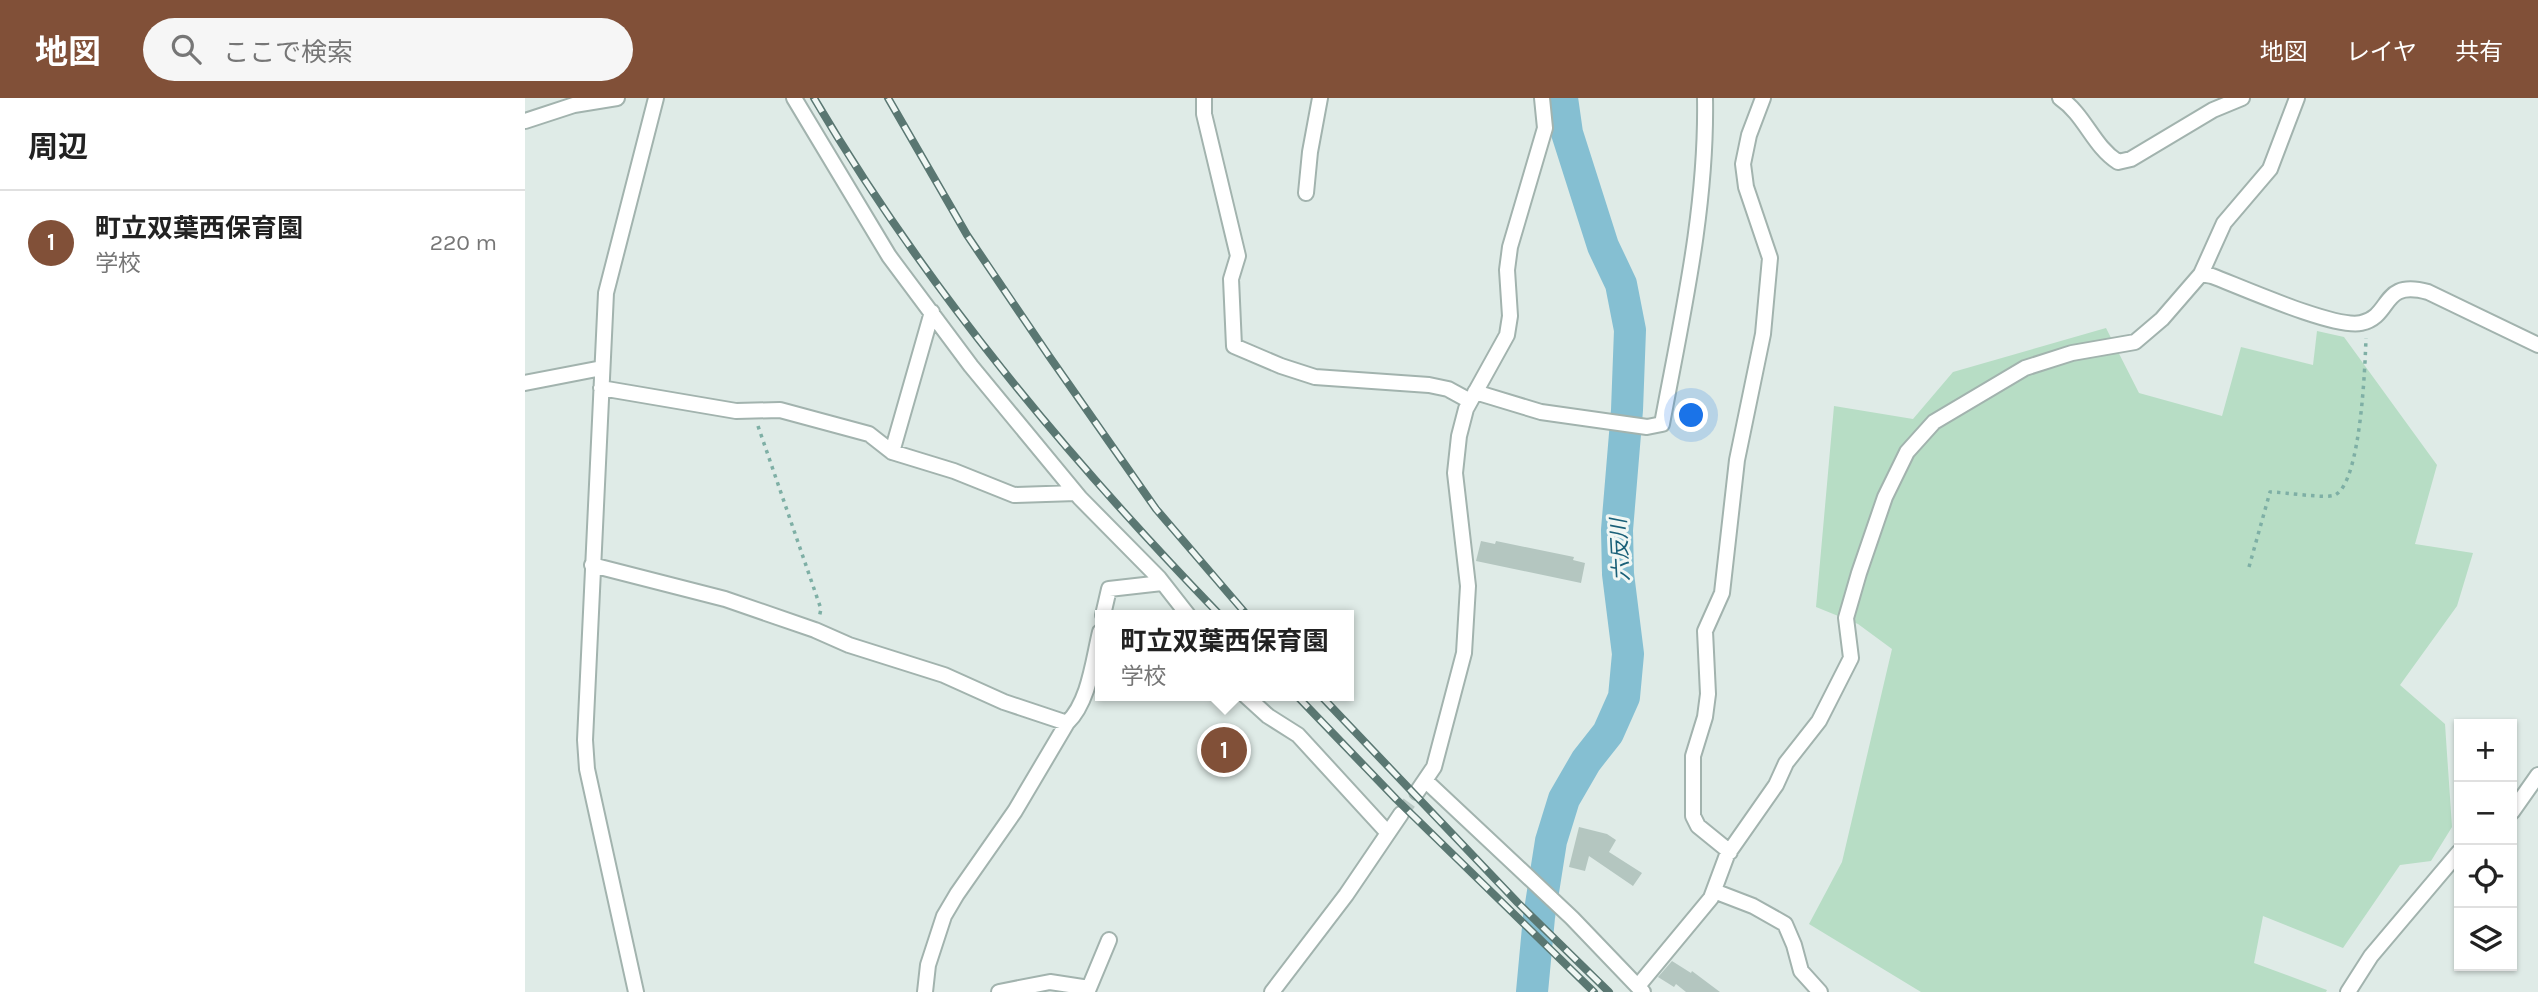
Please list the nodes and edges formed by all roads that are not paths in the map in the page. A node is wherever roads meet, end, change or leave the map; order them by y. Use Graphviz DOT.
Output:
graph roads {
  1 [pos="617,98"];
  2 [pos="656,98"];
  3 [pos="794,98"];
  4 [pos="1204,98"];
  5 [pos="1320,98"];
  6 [pos="1542,98"];
  7 [pos="1705,98"];
  8 [pos="1763,98"];
  9 [pos="2060,98"];
  10 [pos="2242,98"];
  11 [pos="2297,98"];
  12 [pos="525,121"];
  13 [pos="1306,194"];
  14 [pos="2200,274"];
  15 [pos="932,312"];
  16 [pos="2538,345"];
  17 [pos="602,368"];
  18 [pos="525,383"];
  19 [pos="601,388"];
  20 [pos="1473,396"];
  21 [pos="892,452"];
  22 [pos="1076,493"];
  23 [pos="592,565"];
  24 [pos="1162,583"];
  25 [pos="1104,610"];
  26 [pos="1184,610"];
  27 [pos="1095,652"];
  28 [pos="1252,701"];
  29 [pos="1067,723"];
  30 [pos="2538,775"];
  31 [pos="1426,780"];
  32 [pos="1417,792"];
  33 [pos="2517,805"];
  34 [pos="1401,814"];
  35 [pos="1387,832"];
  36 [pos="1730,852"];
  37 [pos="2454,858"];
  38 [pos="1714,891"];
  39 [pos="1109,940"];
  40 [pos="1641,989"];
  41 [pos="1818,991"];
  42 [pos="636,992"];
  43 [pos="925,992"];
  44 [pos="999,992"];
  45 [pos="1272,992"];
  46 [pos="2348,992"];
  1 -- 12 [label="street"];
  2 -- 17 [label="street"];
  3 -- 15 [label="street"];
  4 -- 20 [label="street"];
  5 -- 13 [label="street"];
  6 -- 20 [label="street"];
  7 -- 20 [label="street"];
  8 -- 36 [label="street"];
  9 -- 10 [label="street"];
  11 -- 14 [label="street"];
  14 -- 16 [label="street"];
  14 -- 36 [label="street"];
  15 -- 21 [label="street"];
  15 -- 22 [label="street"];
  17 -- 18 [label="street"];
  17 -- 19 [label="street"];
  19 -- 21 [label="street"];
  19 -- 23 [label="street"];
  20 -- 31 [label="street"];
  21 -- 22 [label="street"];
  22 -- 24 [label="street"];
  23 -- 29 [label="street"];
  23 -- 42 [label="street"];
  24 -- 25 [label="street"];
  24 -- 26 [label="street"];
  27 -- 29 [label="street"];
  28 -- 35 [label="street"];
  29 -- 43 [label="street"];
  30 -- 33 [label="street"];
  31 -- 32 [label="street"];
  31 -- 40 [label="street"];
  34 -- 35 [label="street"];
  35 -- 45 [label="street"];
  36 -- 38 [label="street"];
  37 -- 46 [label="street"];
  38 -- 40 [label="street"];
  38 -- 41 [label="street"];
  39 -- 44 [label="street"];
}
